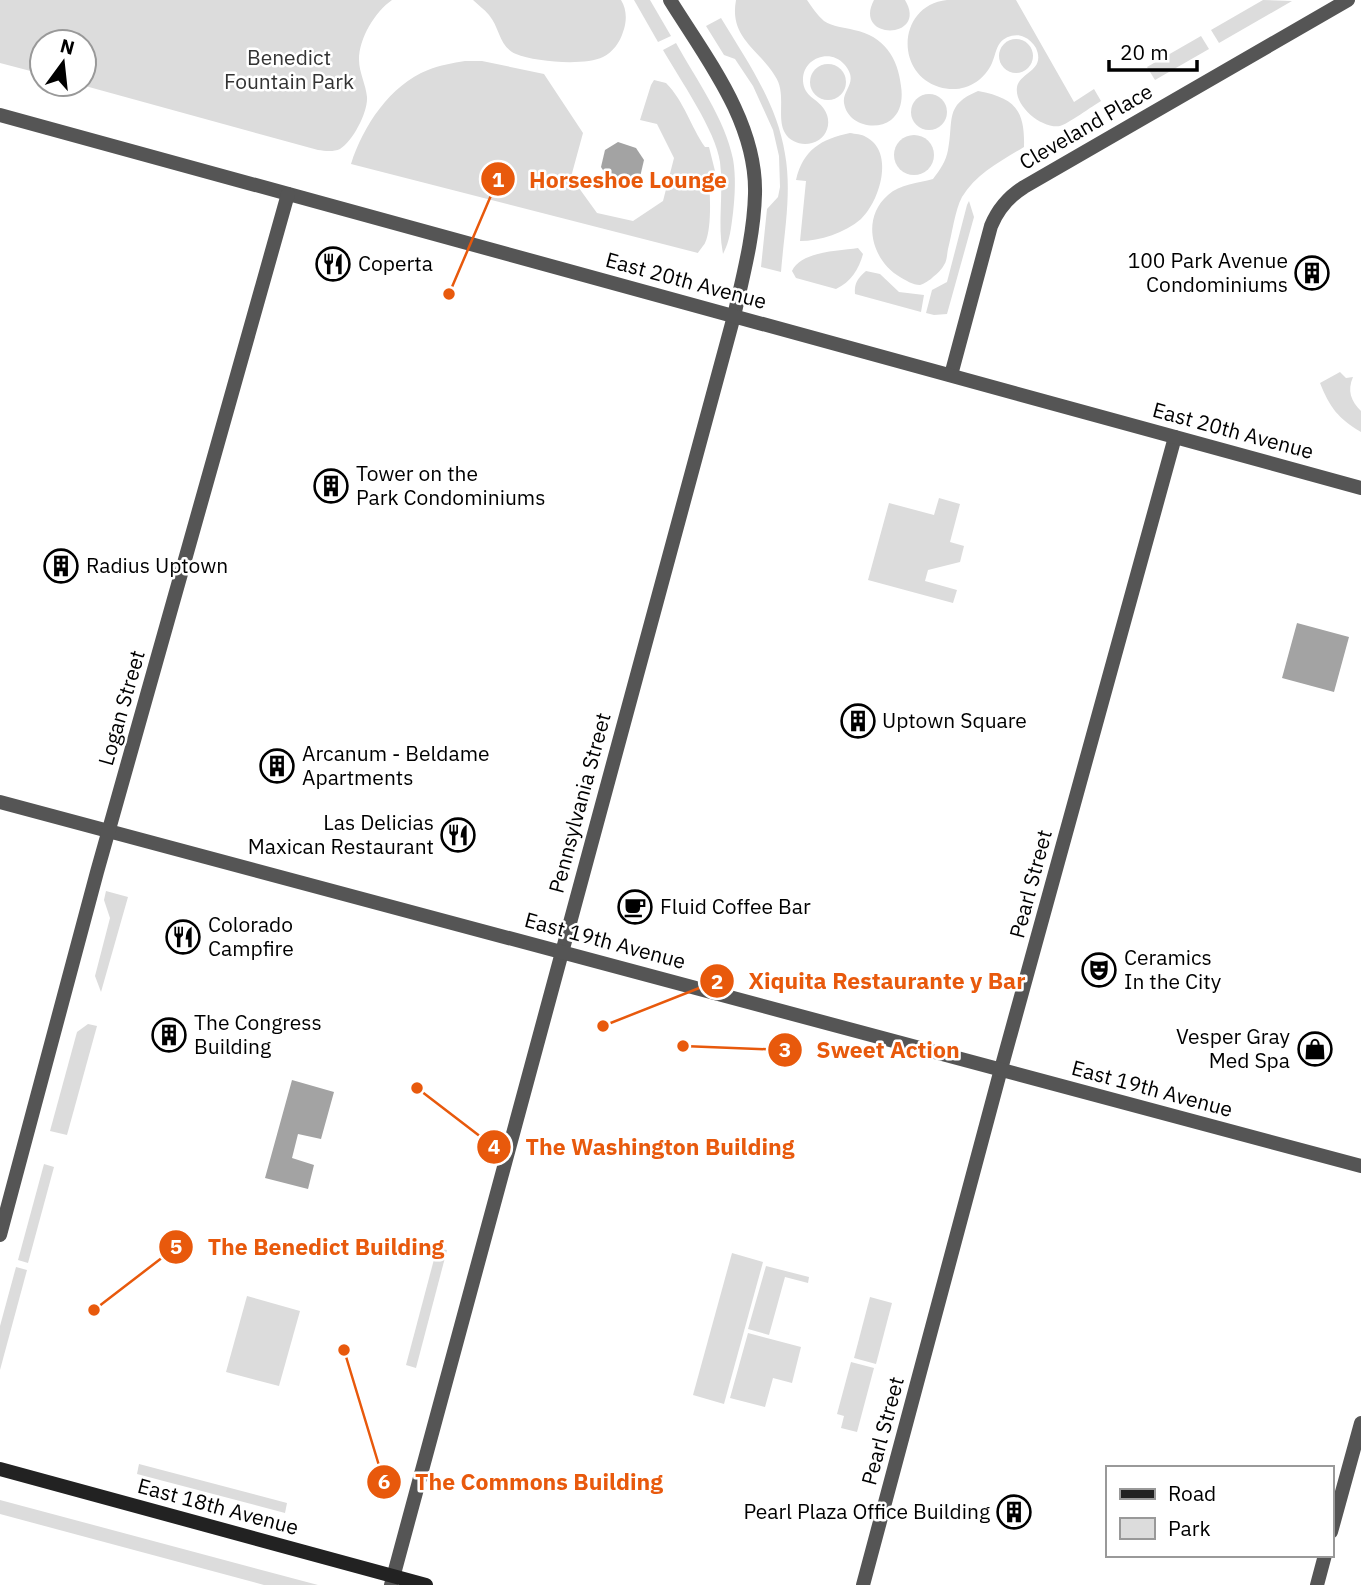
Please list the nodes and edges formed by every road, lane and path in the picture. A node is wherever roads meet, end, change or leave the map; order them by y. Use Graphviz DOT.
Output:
graph roads {
  1 [pos="670,0"];
  2 [pos="1348,0"];
  3 [pos="0,115"];
  4 [pos="288,194"];
  5 [pos="734,316"];
  6 [pos="951,375"];
  7 [pos="1175,437"];
  8 [pos="1361,488"];
  9 [pos="0,802"];
  10 [pos="109,830"];
  11 [pos="562,952"];
  12 [pos="1001,1069"];
  13 [pos="1361,1166"];
  14 [pos="0,1235"];
  15 [pos="1361,1423"];
  16 [pos="0,1469"];
  17 [pos="1333,1525"];
  18 [pos="1324,1557"];
  19 [pos="392,1580"];
  20 [pos="426,1585"];
  21 [pos="863,1585"];
  22 [pos="1317,1585"];
  1 -- 5 [label="street, Pennsylvania Street"];
  2 -- 6 [label="street, Cleveland Place"];
  3 -- 4 [label="street, East 20th Avenue"];
  4 -- 5 [label="street, East 20th Avenue"];
  4 -- 10 [label="street, Logan Street"];
  5 -- 6 [label="street, East 20th Avenue"];
  5 -- 11 [label="street, Pennsylvania Street"];
  6 -- 7 [label="street, East 20th Avenue"];
  7 -- 8 [label="street, East 20th Avenue"];
  7 -- 12 [label="street, Pearl Street"];
  9 -- 10 [label="street, East 19th Avenue"];
  10 -- 11 [label="street, East 19th Avenue"];
  10 -- 14 [label="street, Logan Street"];
  11 -- 12 [label="street, East 19th Avenue"];
  11 -- 19 [label="street, Pennsylvania Street"];
  12 -- 13 [label="street, East 19th Avenue"];
  12 -- 21 [label="street, Pearl Street"];
  15 -- 17 [label="street"];
  16 -- 19 [label="main road, East 18th Avenue"];
  18 -- 22 [label="street"];
  19 -- 20 [label="main road, East 18th Avenue"];
}
